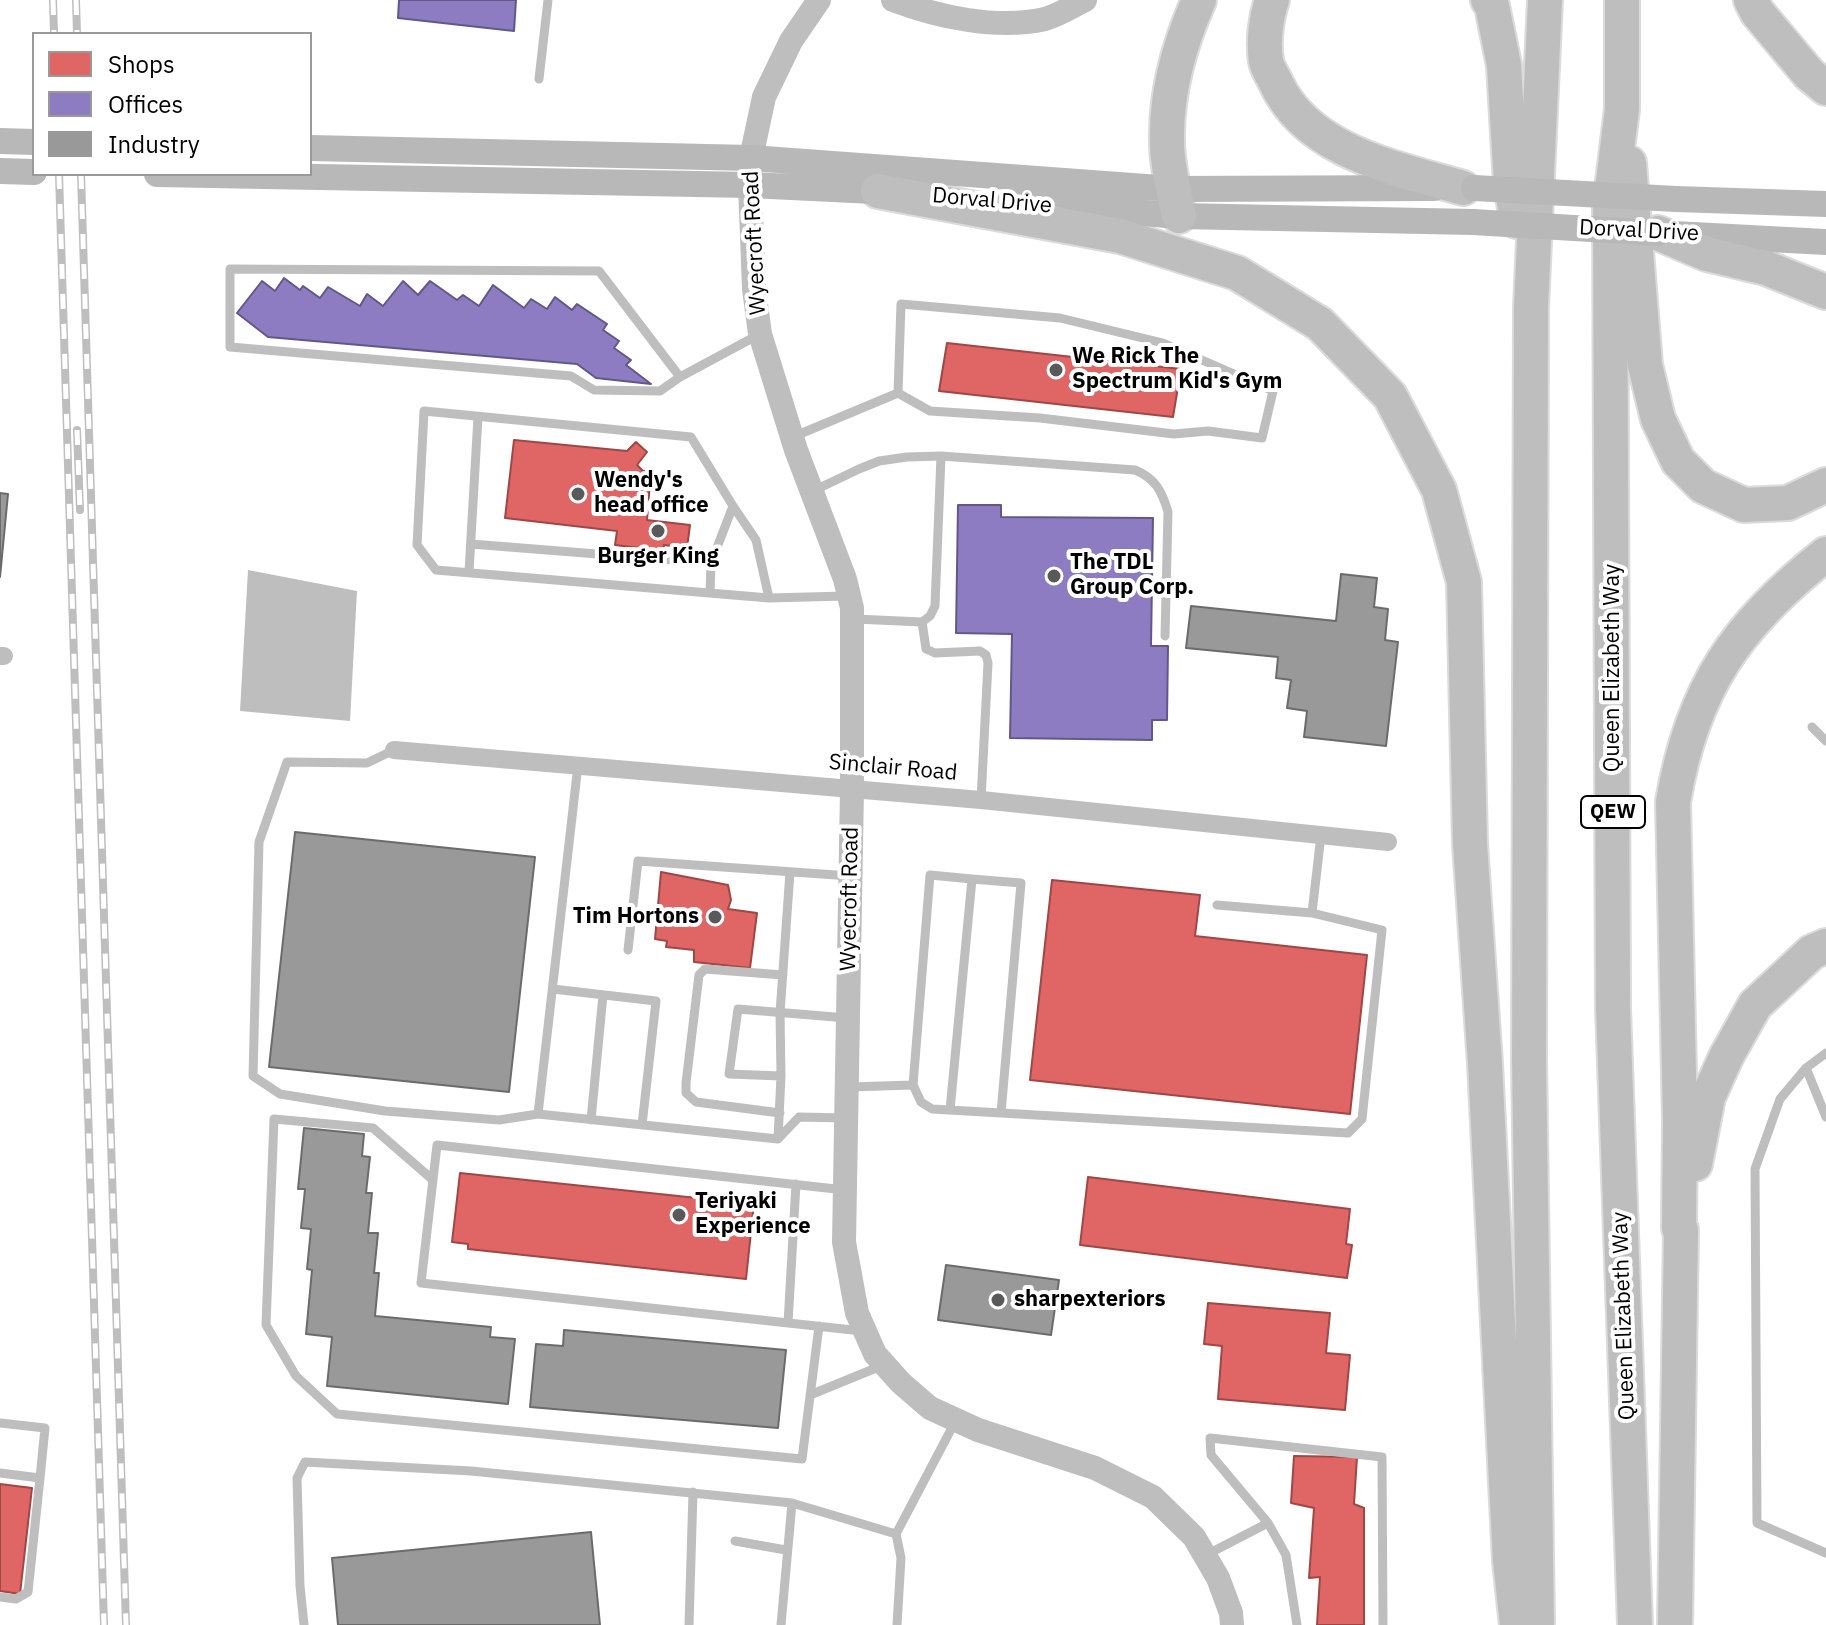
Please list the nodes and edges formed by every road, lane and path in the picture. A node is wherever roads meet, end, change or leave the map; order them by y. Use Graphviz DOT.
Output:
graph roads {
  1 [pos="548,0"];
  2 [pos="819,0"];
  3 [pos="893,0"];
  4 [pos="1085,0"];
  5 [pos="1199,0"];
  6 [pos="1272,0"];
  7 [pos="1488,0"];
  8 [pos="1545,0"];
  9 [pos="1622,0"];
  10 [pos="1751,0"];
  11 [pos="539,79"];
  12 [pos="1826,88"];
  13 [pos="1622,109"];
  14 [pos="0,141"];
  15 [pos="32,142"];
  16 [pos="312,148"];
  17 [pos="751,158"];
  18 [pos="0,171"];
  19 [pos="32,172"];
  20 [pos="265,176"];
  21 [pos="750,185"];
  22 [pos="1468,188"];
  23 [pos="878,191"];
  24 [pos="1176,203"];
  25 [pos="1826,204"];
  26 [pos="1658,233"];
  27 [pos="1826,242"];
  28 [pos="1826,292"];
  29 [pos="1531,307"];
  30 [pos="760,334"];
  31 [pos="680,377"];
  32 [pos="898,393"];
  33 [pos="478,417"];
  34 [pos="792,437"];
  35 [pos="941,456"];
  36 [pos="1826,485"];
  37 [pos="813,491"];
  38 [pos="733,506"];
  39 [pos="471,544"];
  40 [pos="1826,554"];
  41 [pos="711,563"];
  42 [pos="469,572"];
  43 [pos="710,593"];
  44 [pos="769,598"];
  45 [pos="850,608"];
  46 [pos="922,622"];
  47 [pos="1165,636"];
  48 [pos="1812,727"];
  49 [pos="1824,735"];
  50 [pos="394,750"];
  51 [pos="578,765"];
  52 [pos="852,789"];
  53 [pos="981,800"];
  54 [pos="1321,835"];
  55 [pos="1388,842"];
  56 [pos="790,872"];
  57 [pos="850,876"];
  58 [pos="972,879"];
  59 [pos="1217,905"];
  60 [pos="1312,913"];
  61 [pos="1826,946"];
  62 [pos="628,950"];
  63 [pos="783,975"];
  64 [pos="553,989"];
  65 [pos="603,995"];
  66 [pos="780,1013"];
  67 [pos="847,1018"];
  68 [pos="1826,1053"];
  69 [pos="1806,1068"];
  70 [pos="781,1076"];
  71 [pos="913,1085"];
  72 [pos="846,1087"];
  73 [pos="950,1110"];
  74 [pos="780,1113"];
  75 [pos="1001,1113"];
  76 [pos="538,1114"];
  77 [pos="1826,1117"];
  78 [pos="846,1118"];
  79 [pos="591,1120"];
  80 [pos="642,1125"];
  81 [pos="778,1139"];
  82 [pos="433,1180"];
  83 [pos="796,1184"];
  84 [pos="846,1190"];
  85 [pos="1681,1230"];
  86 [pos="788,1323"];
  87 [pos="819,1326"];
  88 [pos="865,1331"];
  89 [pos="885,1365"];
  90 [pos="810,1395"];
  91 [pos="956,1420"];
  92 [pos="0,1423"];
  93 [pos="0,1473"];
  94 [pos="40,1478"];
  95 [pos="693,1492"];
  96 [pos="792,1503"];
  97 [pos="1268,1523"];
  98 [pos="896,1534"];
  99 [pos="735,1541"];
  100 [pos="786,1550"];
  101 [pos="1826,1553"];
  102 [pos="1205,1555"];
  103 [pos="0,1597"];
  104 [pos="304,1625"];
  105 [pos="689,1625"];
  106 [pos="781,1625"];
  107 [pos="897,1625"];
  108 [pos="1232,1625"];
  109 [pos="1297,1625"];
  110 [pos="1383,1625"];
  111 [pos="1517,1625"];
  112 [pos="1537,1625"];
  113 [pos="1635,1625"];
  114 [pos="1675,1625"];
  1 -- 11 [label="lane"];
  2 -- 17 [label="street, Wyecroft Road"];
  3 -- 4 [label="street"];
  5 -- 24 [label="highway"];
  6 -- 22 [label="highway"];
  7 -- 29 [label="highway"];
  8 -- 29 [label="highway"];
  9 -- 13 [label="highway, Queen Elizabeth Way / QEW"];
  10 -- 12 [label="highway"];
  13 -- 36 [label="highway"];
  13 -- 113 [label="highway, Queen Elizabeth Way / QEW"];
  14 -- 15 [label="main road"];
  16 -- 17 [label="main road, Dorval Drive"];
  17 -- 21 [label="street, Wyecroft Road"];
  17 -- 24 [label="main road, Dorval Drive"];
  18 -- 19 [label="main road"];
  20 -- 21 [label="main road, Dorval Drive"];
  21 -- 23 [label="main road, Dorval Drive"];
  21 -- 30 [label="street, Wyecroft Road"];
  22 -- 24 [label="main road, Dorval Drive"];
  22 -- 25 [label="main road, Dorval Drive, bridge"];
  23 -- 24 [label="main road, Dorval Drive"];
  23 -- 111 [label="highway"];
  24 -- 26 [label="main road, Dorval Drive, bridge"];
  26 -- 27 [label="main road, Dorval Drive"];
  26 -- 28 [label="highway"];
  29 -- 112 [label="highway"];
  30 -- 31 [label="lane"];
  30 -- 34 [label="street, Wyecroft Road"];
  31 -- 31 [label="lane"];
  32 -- 32 [label="lane"];
  32 -- 34 [label="lane"];
  33 -- 38 [label="lane"];
  33 -- 39 [label="lane"];
  33 -- 42 [label="lane"];
  34 -- 37 [label="street, Wyecroft Road"];
  35 -- 37 [label="lane"];
  35 -- 46 [label="lane"];
  35 -- 47 [label="lane"];
  37 -- 45 [label="street, Wyecroft Road"];
  38 -- 41 [label="lane"];
  38 -- 44 [label="lane"];
  39 -- 41 [label="lane"];
  39 -- 42 [label="lane"];
  40 -- 85 [label="highway"];
  41 -- 43 [label="lane"];
  42 -- 43 [label="lane"];
  43 -- 44 [label="lane"];
  44 -- 45 [label="lane"];
  45 -- 46 [label="lane"];
  45 -- 52 [label="street, Wyecroft Road"];
  46 -- 53 [label="lane"];
  48 -- 49 [label="lane"];
  50 -- 51 [label="street, Sinclair Road"];
  50 -- 76 [label="lane"];
  51 -- 52 [label="street, Sinclair Road"];
  51 -- 64 [label="lane"];
  52 -- 53 [label="street, Sinclair Road"];
  52 -- 57 [label="street, Wyecroft Road"];
  53 -- 54 [label="street, Sinclair Road"];
  54 -- 55 [label="street, Sinclair Road"];
  54 -- 60 [label="lane"];
  56 -- 57 [label="lane"];
  56 -- 62 [label="lane"];
  56 -- 63 [label="lane"];
  57 -- 67 [label="street, Wyecroft Road"];
  58 -- 71 [label="lane"];
  58 -- 73 [label="lane"];
  58 -- 75 [label="lane"];
  59 -- 60 [label="lane"];
  60 -- 75 [label="lane"];
  61 -- 85 [label="highway"];
  63 -- 66 [label="lane"];
  63 -- 74 [label="lane"];
  64 -- 65 [label="lane"];
  64 -- 76 [label="lane"];
  65 -- 79 [label="lane"];
  65 -- 80 [label="lane"];
  66 -- 67 [label="lane"];
  66 -- 70 [label="lane"];
  66 -- 70 [label="lane"];
  67 -- 72 [label="street, Wyecroft Road"];
  68 -- 69 [label="lane"];
  69 -- 77 [label="lane"];
  69 -- 101 [label="lane"];
  70 -- 74 [label="lane"];
  71 -- 72 [label="lane"];
  71 -- 73 [label="lane"];
  72 -- 78 [label="street, Wyecroft Road"];
  73 -- 75 [label="lane"];
  74 -- 81 [label="lane"];
  76 -- 79 [label="lane"];
  78 -- 81 [label="lane"];
  78 -- 84 [label="street, Wyecroft Road"];
  79 -- 80 [label="lane"];
  80 -- 81 [label="lane"];
  82 -- 83 [label="lane"];
  82 -- 86 [label="lane"];
  82 -- 90 [label="lane"];
  83 -- 84 [label="lane"];
  83 -- 86 [label="lane"];
  84 -- 88 [label="street, Wyecroft Road"];
  85 -- 114 [label="highway"];
  86 -- 87 [label="lane"];
  87 -- 88 [label="lane"];
  87 -- 90 [label="lane"];
  88 -- 89 [label="street, Wyecroft Road"];
  89 -- 90 [label="lane"];
  89 -- 91 [label="street, Wyecroft Road"];
  91 -- 98 [label="lane"];
  91 -- 102 [label="street, Wyecroft Road"];
  92 -- 94 [label="lane"];
  93 -- 94 [label="lane"];
  94 -- 103 [label="lane"];
  95 -- 96 [label="lane"];
  95 -- 104 [label="lane"];
  95 -- 105 [label="lane"];
  96 -- 98 [label="lane"];
  96 -- 100 [label="lane"];
  97 -- 102 [label="lane"];
  97 -- 109 [label="lane"];
  97 -- 110 [label="lane"];
  98 -- 107 [label="lane"];
  99 -- 100 [label="lane"];
  100 -- 106 [label="lane"];
  102 -- 108 [label="street, Wyecroft Road"];
}
